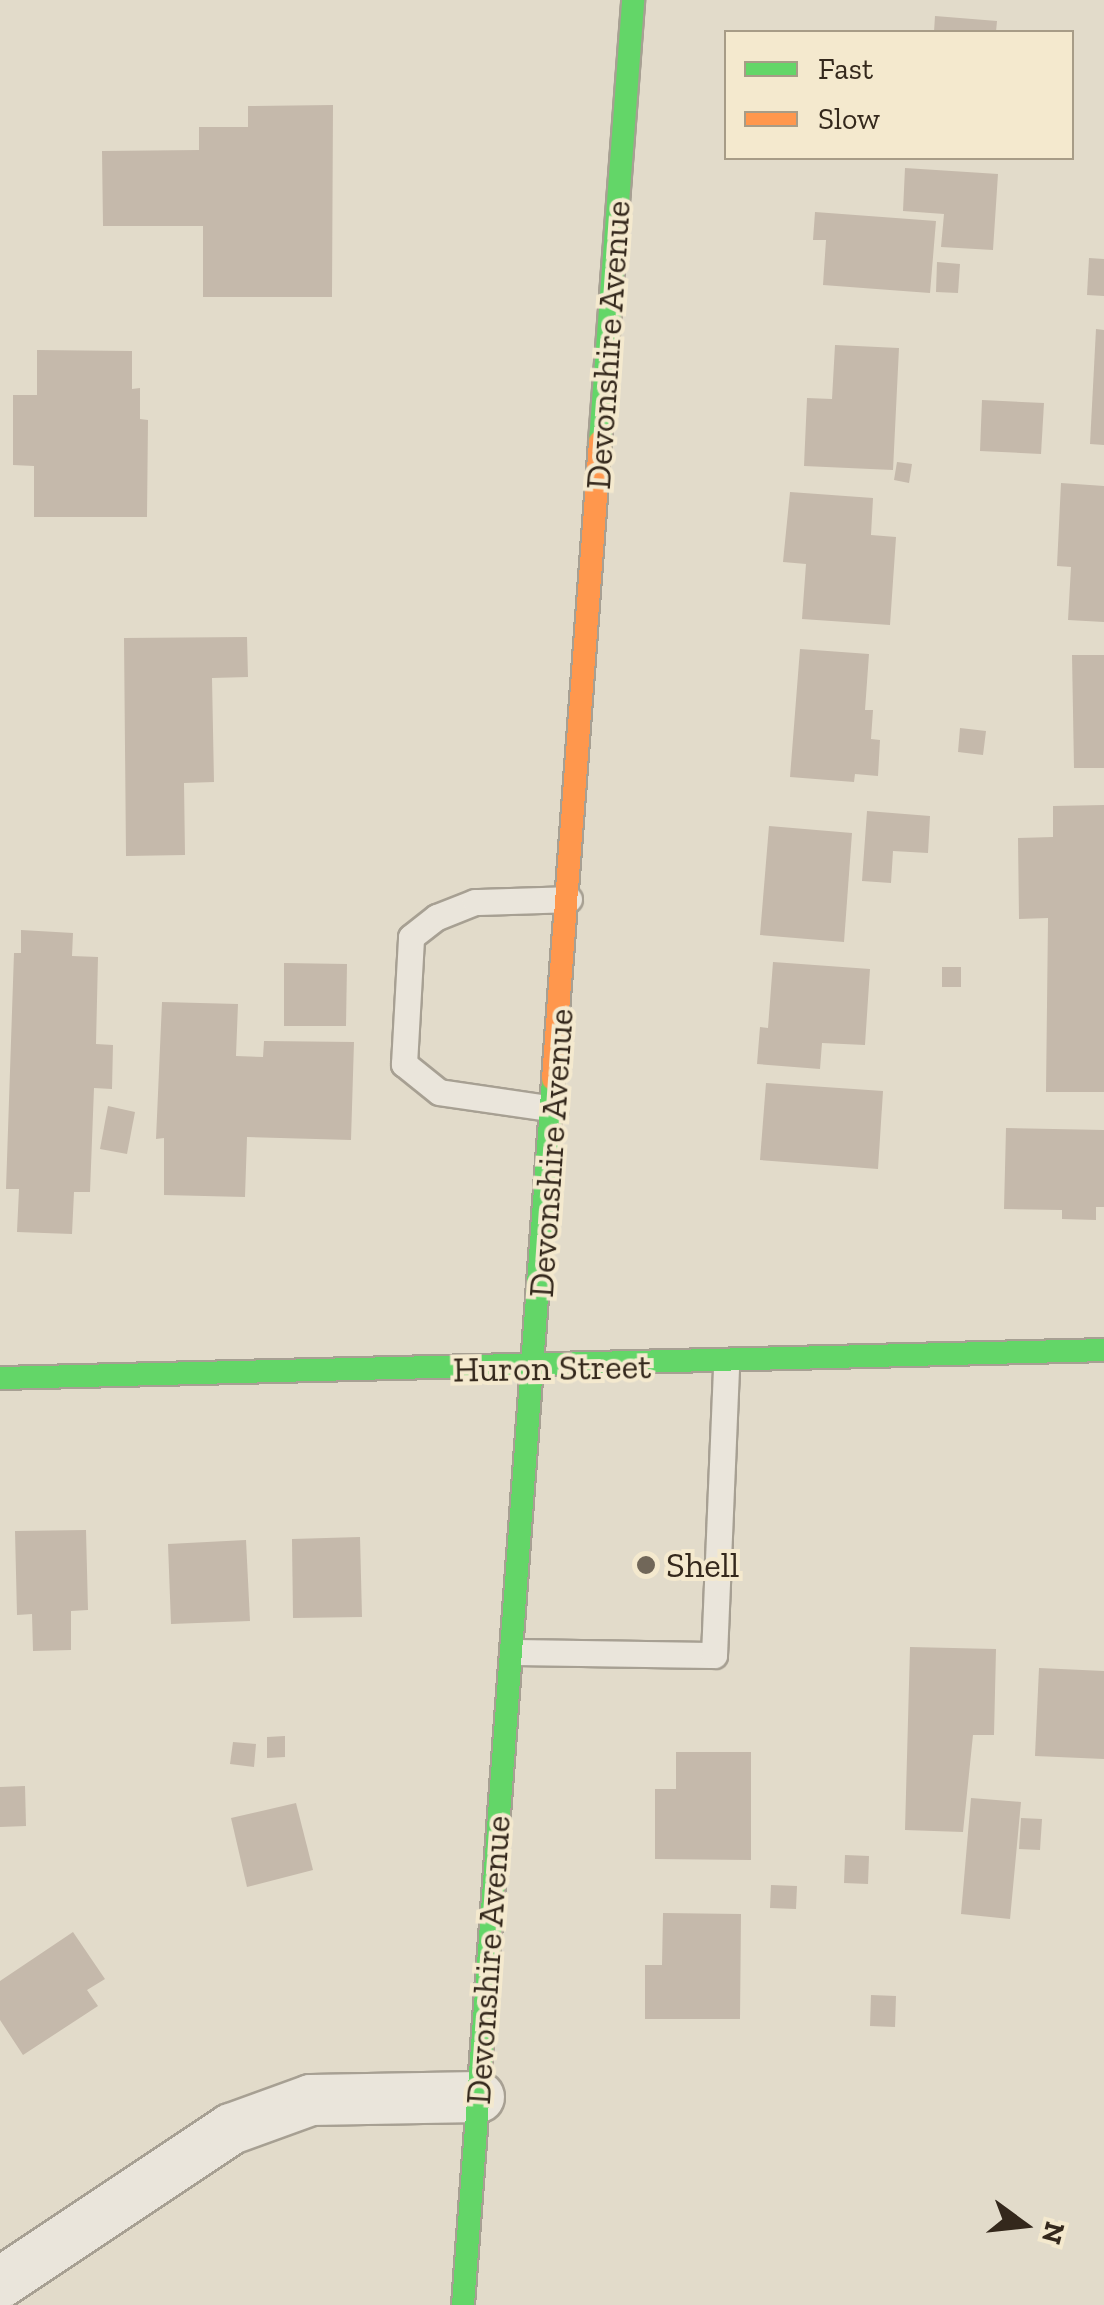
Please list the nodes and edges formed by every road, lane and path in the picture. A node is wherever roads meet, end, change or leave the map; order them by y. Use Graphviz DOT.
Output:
graph roads {
  1 [pos="633,0"];
  2 [pos="569,899"];
  3 [pos="555,1108"];
  4 [pos="1104,1350"];
  5 [pos="726,1364"];
  6 [pos="536,1370"];
  7 [pos="0,1378"];
  8 [pos="512,1652"];
  9 [pos="478,2096"];
  10 [pos="0,2284"];
  11 [pos="463,2305"];
  1 -- 2 [label="main road, Devonshire Avenue"];
  2 -- 3 [label="main road, Devonshire Avenue"];
  2 -- 3 [label="lane"];
  3 -- 6 [label="main road, Devonshire Avenue"];
  4 -- 5 [label="main road, Huron Street"];
  5 -- 6 [label="main road, Huron Street"];
  5 -- 8 [label="lane"];
  6 -- 7 [label="main road, Huron Street"];
  6 -- 8 [label="main road, Devonshire Avenue"];
  8 -- 9 [label="main road, Devonshire Avenue"];
  9 -- 10 [label="street"];
  9 -- 11 [label="main road, Devonshire Avenue"];
}
